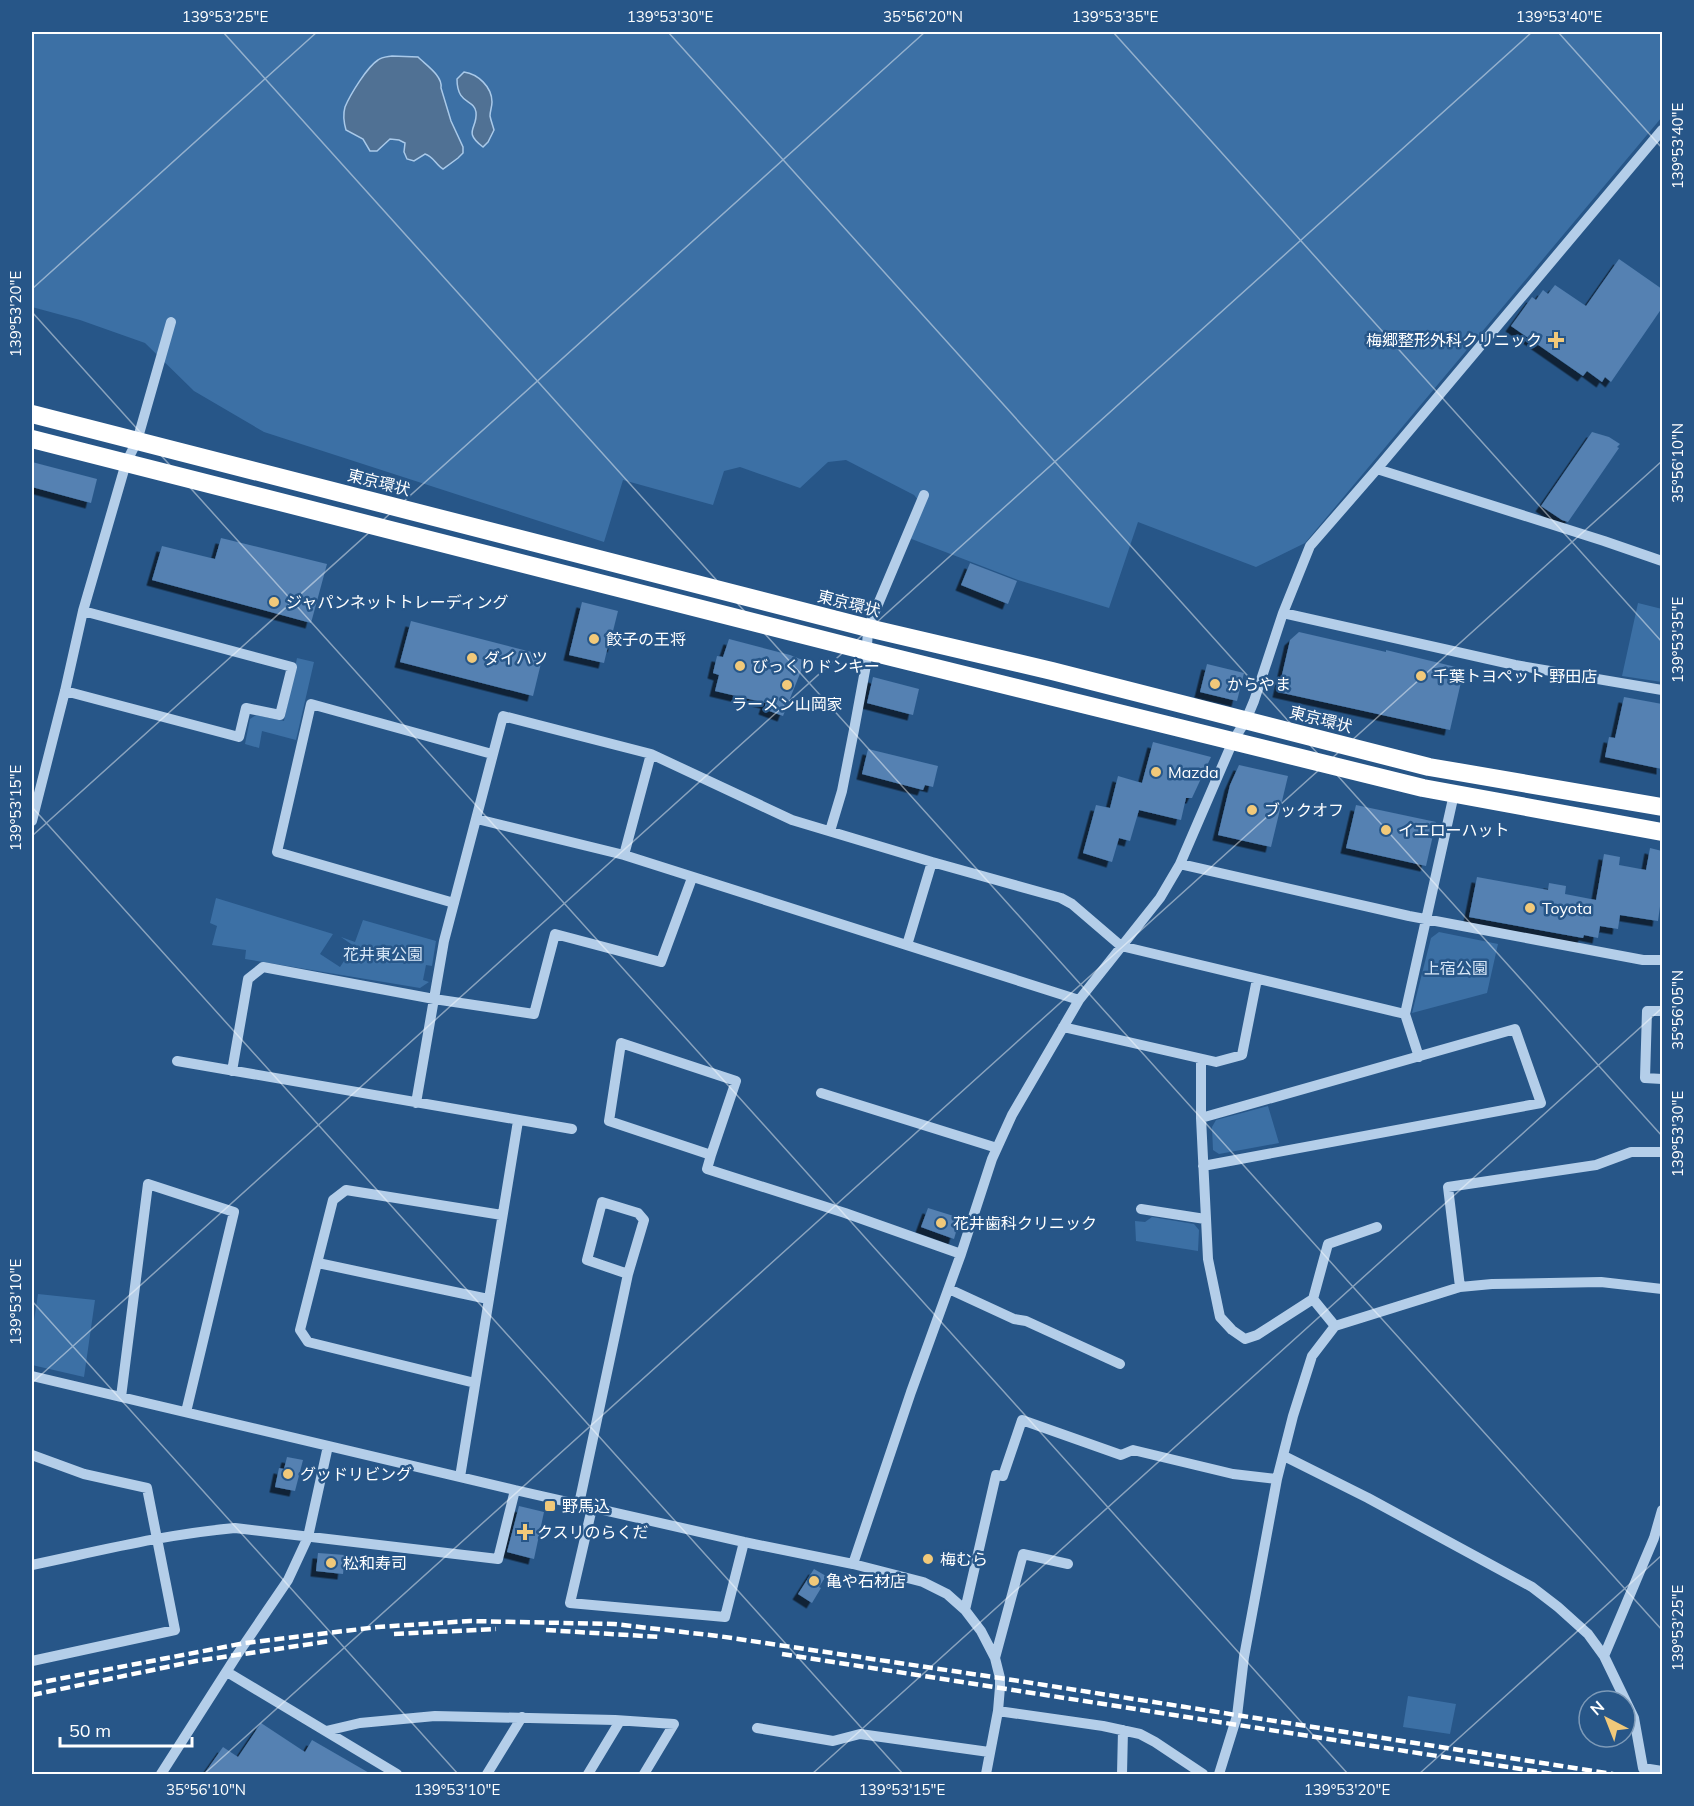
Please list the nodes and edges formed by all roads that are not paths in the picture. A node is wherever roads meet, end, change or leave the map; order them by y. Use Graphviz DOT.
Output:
graph roads {
  1 [pos="1662,130"];
  2 [pos="171,322"];
  3 [pos="32,414"];
  4 [pos="32,439"];
  5 [pos="137,441"];
  6 [pos="126,463"];
  7 [pos="1377,469"];
  8 [pos="924,495"];
  9 [pos="1662,561"];
  10 [pos="83,611"];
  11 [pos="1283,613"];
  12 [pos="868,628"];
  13 [pos="867,651"];
  14 [pos="1662,690"];
  15 [pos="66,691"];
  16 [pos="1246,720"];
  17 [pos="1233,741"];
  18 [pos="492,754"];
  19 [pos="651,754"];
  20 [pos="1454,794"];
  21 [pos="1662,807"];
  22 [pos="477,819"];
  23 [pos="32,821"];
  24 [pos="830,831"];
  25 [pos="1662,832"];
  26 [pos="624,855"];
  27 [pos="932,862"];
  28 [pos="1180,864"];
  29 [pos="692,878"];
  30 [pos="454,903"];
  31 [pos="1427,920"];
  32 [pos="907,945"];
  33 [pos="1121,946"];
  34 [pos="1662,960"];
  35 [pos="1257,979"];
  36 [pos="434,999"];
  37 [pos="1079,1000"];
  38 [pos="1662,1011"];
  39 [pos="1405,1014"];
  40 [pos="1063,1027"];
  41 [pos="1419,1057"];
  42 [pos="1201,1059"];
  43 [pos="177,1061"];
  44 [pos="232,1071"];
  45 [pos="1662,1079"];
  46 [pos="821,1093"];
  47 [pos="417,1103"];
  48 [pos="1201,1118"];
  49 [pos="518,1121"];
  50 [pos="572,1129"];
  51 [pos="997,1148"];
  52 [pos="1662,1152"];
  53 [pos="711,1155"];
  54 [pos="1203,1166"];
  55 [pos="1142,1209"];
  56 [pos="502,1215"];
  57 [pos="1205,1219"];
  58 [pos="1377,1227"];
  59 [pos="961,1254"];
  60 [pos="318,1263"];
  61 [pos="628,1274"];
  62 [pos="1460,1287"];
  63 [pos="949,1289"];
  64 [pos="1662,1289"];
  65 [pos="488,1299"];
  66 [pos="1313,1299"];
  67 [pos="1335,1326"];
  68 [pos="1120,1364"];
  69 [pos="32,1376"];
  70 [pos="475,1383"];
  71 [pos="121,1397"];
  72 [pos="186,1412"];
  73 [pos="328,1446"];
  74 [pos="32,1455"];
  75 [pos="1284,1456"];
  76 [pos="460,1477"];
  77 [pos="1276,1479"];
  78 [pos="515,1490"];
  79 [pos="579,1504"];
  80 [pos="592,1508"];
  81 [pos="1662,1510"];
  82 [pos="308,1537"];
  83 [pos="157,1538"];
  84 [pos="744,1542"];
  85 [pos="853,1564"];
  86 [pos="1068,1564"];
  87 [pos="32,1565"];
  88 [pos="965,1610"];
  89 [pos="1604,1656"];
  90 [pos="995,1658"];
  91 [pos="32,1661"];
  92 [pos="227,1672"];
  93 [pos="998,1711"];
  94 [pos="522,1717"];
  95 [pos="620,1720"];
  96 [pos="757,1728"];
  97 [pos="1123,1730"];
  98 [pos="326,1731"];
  99 [pos="989,1752"];
  100 [pos="1662,1771"];
  101 [pos="161,1774"];
  102 [pos="397,1774"];
  103 [pos="487,1774"];
  104 [pos="588,1774"];
  105 [pos="644,1774"];
  106 [pos="986,1774"];
  107 [pos="1122,1774"];
  108 [pos="1203,1774"];
  109 [pos="1219,1774"];
  1 -- 7 [label="street"];
  2 -- 5 [label="street"];
  3 -- 5 [label="highway, 東京環状"];
  4 -- 6 [label="highway"];
  5 -- 6 [label="street"];
  5 -- 12 [label="highway, 東京環状"];
  6 -- 10 [label="street"];
  6 -- 13 [label="highway"];
  7 -- 9 [label="street"];
  7 -- 11 [label="street"];
  8 -- 12 [label="street"];
  10 -- 15 [label="street"];
  10 -- 15 [label="street"];
  11 -- 14 [label="street"];
  11 -- 16 [label="street"];
  12 -- 13 [label="street"];
  12 -- 16 [label="highway, 東京環状"];
  13 -- 17 [label="highway"];
  13 -- 24 [label="street"];
  15 -- 23 [label="street"];
  16 -- 17 [label="street"];
  16 -- 21 [label="highway, 東京環状"];
  17 -- 20 [label="highway"];
  17 -- 28 [label="street"];
  18 -- 19 [label="street"];
  18 -- 22 [label="street"];
  18 -- 30 [label="street"];
  19 -- 24 [label="street"];
  19 -- 26 [label="street"];
  20 -- 25 [label="highway"];
  20 -- 31 [label="street"];
  22 -- 26 [label="street"];
  22 -- 30 [label="street"];
  24 -- 27 [label="street"];
  26 -- 29 [label="street"];
  27 -- 32 [label="street"];
  27 -- 33 [label="street"];
  28 -- 31 [label="street"];
  28 -- 33 [label="street"];
  29 -- 32 [label="street"];
  29 -- 36 [label="street"];
  30 -- 36 [label="street"];
  31 -- 34 [label="street"];
  31 -- 39 [label="street"];
  32 -- 37 [label="street"];
  33 -- 35 [label="street"];
  33 -- 37 [label="street"];
  35 -- 39 [label="street"];
  35 -- 42 [label="street"];
  36 -- 44 [label="street"];
  36 -- 47 [label="street"];
  37 -- 40 [label="street"];
  38 -- 45 [label="street"];
  39 -- 41 [label="street"];
  40 -- 42 [label="street"];
  40 -- 51 [label="street"];
  41 -- 48 [label="street"];
  41 -- 54 [label="street"];
  42 -- 48 [label="street"];
  43 -- 44 [label="street"];
  44 -- 47 [label="street"];
  46 -- 51 [label="street"];
  47 -- 49 [label="street"];
  48 -- 54 [label="street"];
  49 -- 50 [label="street"];
  49 -- 56 [label="street"];
  51 -- 59 [label="street"];
  52 -- 62 [label="street"];
  53 -- 53 [label="street"];
  53 -- 59 [label="street"];
  54 -- 57 [label="street"];
  55 -- 57 [label="street"];
  56 -- 60 [label="street"];
  56 -- 65 [label="street"];
  57 -- 66 [label="street"];
  58 -- 66 [label="street"];
  59 -- 63 [label="street"];
  60 -- 65 [label="street"];
  60 -- 70 [label="street"];
  61 -- 61 [label="street"];
  61 -- 79 [label="street"];
  62 -- 64 [label="street"];
  62 -- 67 [label="street"];
  63 -- 68 [label="street"];
  63 -- 85 [label="street"];
  65 -- 70 [label="street"];
  66 -- 67 [label="street"];
  67 -- 75 [label="street"];
  69 -- 71 [label="street"];
  70 -- 76 [label="street"];
  71 -- 72 [label="street"];
  71 -- 72 [label="street"];
  72 -- 73 [label="street"];
  73 -- 76 [label="street"];
  73 -- 82 [label="street"];
  74 -- 83 [label="street"];
  75 -- 77 [label="street"];
  75 -- 89 [label="street"];
  76 -- 78 [label="street"];
  77 -- 88 [label="street"];
  77 -- 109 [label="street"];
  78 -- 79 [label="street"];
  78 -- 82 [label="street"];
  79 -- 80 [label="street"];
  80 -- 84 [label="street"];
  80 -- 84 [label="street"];
  81 -- 89 [label="street"];
  82 -- 83 [label="street"];
  82 -- 92 [label="street"];
  83 -- 87 [label="street"];
  83 -- 91 [label="street"];
  84 -- 85 [label="street"];
  85 -- 88 [label="street"];
  86 -- 90 [label="street"];
  88 -- 90 [label="street"];
  89 -- 100 [label="street"];
  90 -- 93 [label="street"];
  92 -- 98 [label="street"];
  92 -- 101 [label="street"];
  93 -- 97 [label="street"];
  93 -- 99 [label="street"];
  94 -- 95 [label="street"];
  94 -- 98 [label="street"];
  94 -- 103 [label="street"];
  95 -- 104 [label="street"];
  95 -- 105 [label="street"];
  96 -- 99 [label="street"];
  97 -- 107 [label="street"];
  97 -- 108 [label="street"];
  98 -- 102 [label="street"];
  99 -- 106 [label="street"];
}
